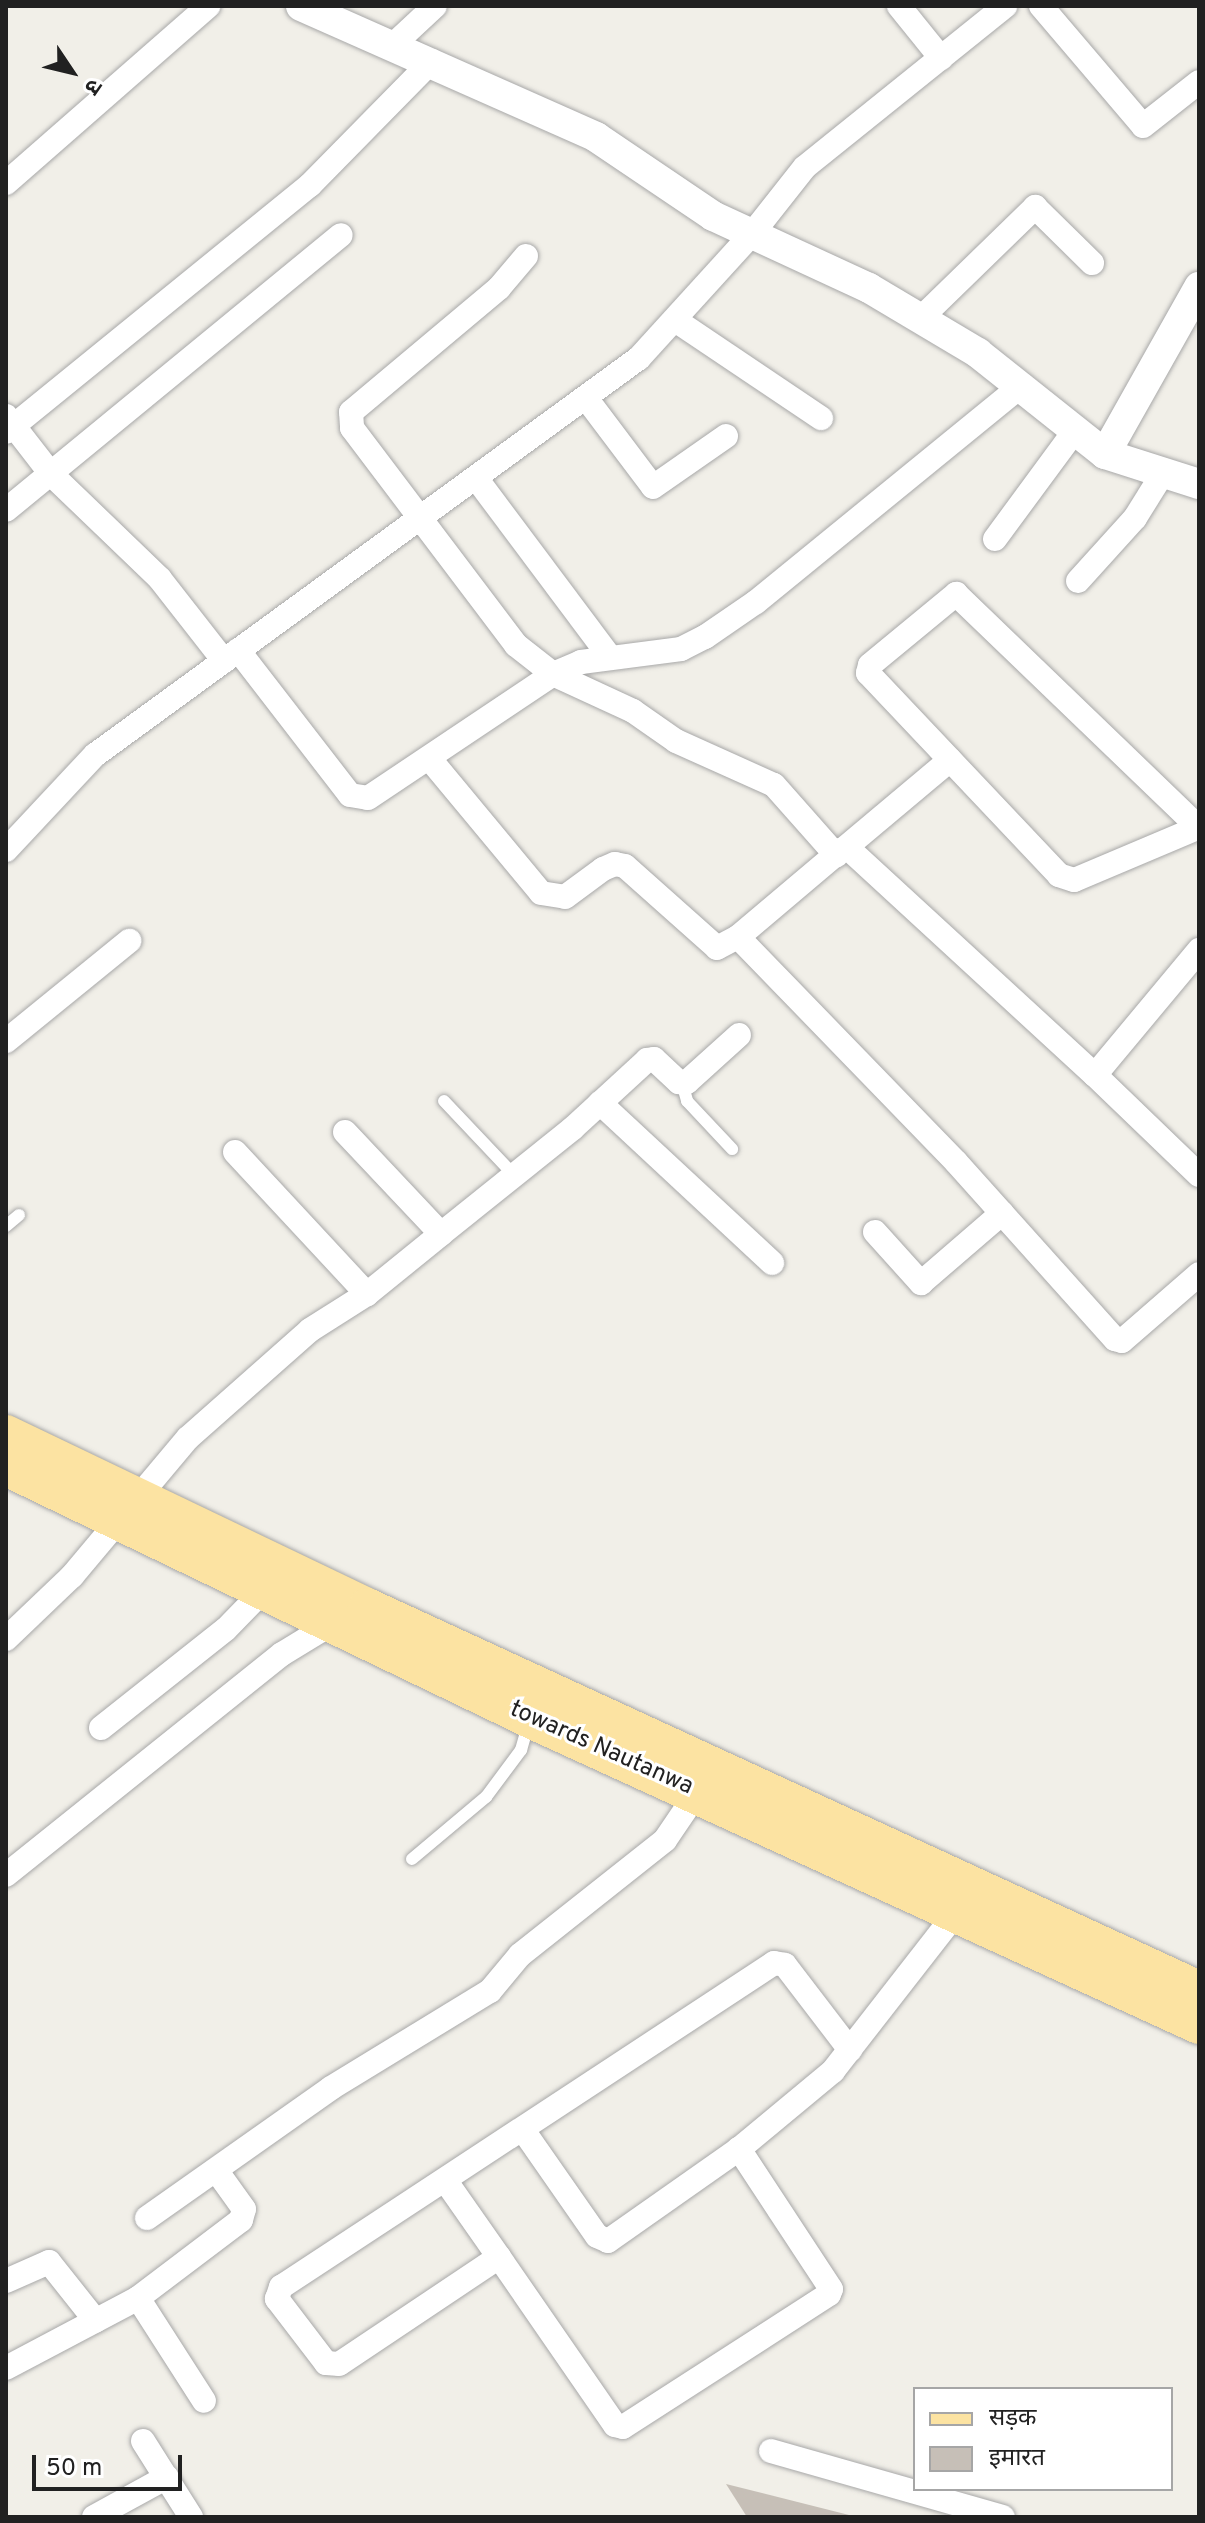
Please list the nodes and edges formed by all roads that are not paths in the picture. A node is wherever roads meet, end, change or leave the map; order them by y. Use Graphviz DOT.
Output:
graph roads {
  1 [pos="208,6"];
  2 [pos="301,6"];
  3 [pos="435,6"];
  4 [pos="899,6"];
  5 [pos="1005,6"];
  6 [pos="1041,6"];
  7 [pos="393,45"];
  8 [pos="941,58"];
  9 [pos="432,61"];
  10 [pos="1199,82"];
  11 [pos="6,183"];
  12 [pos="752,234"];
  13 [pos="341,235"];
  14 [pos="526,256"];
  15 [pos="1092,263"];
  16 [pos="1199,287"];
  17 [pos="920,319"];
  18 [pos="675,320"];
  19 [pos="1022,385"];
  20 [pos="586,398"];
  21 [pos="821,418"];
  22 [pos="9,425"];
  23 [pos="1076,429"];
  24 [pos="726,436"];
  25 [pos="1105,454"];
  26 [pos="1163,473"];
  27 [pos="51,474"];
  28 [pos="476,478"];
  29 [pos="1199,484"];
  30 [pos="6,510"];
  31 [pos="418,520"];
  32 [pos="995,539"];
  33 [pos="1078,581"];
  34 [pos="231,656"];
  35 [pos="609,656"];
  36 [pos="553,674"];
  37 [pos="429,758"];
  38 [pos="950,760"];
  39 [pos="6,850"];
  40 [pos="840,851"];
  41 [pos="738,937"];
  42 [pos="129,941"];
  43 [pos="1199,950"];
  44 [pos="739,1035"];
  45 [pos="6,1041"];
  46 [pos="1095,1075"];
  47 [pos="682,1083"];
  48 [pos="444,1101"];
  49 [pos="600,1103"];
  50 [pos="345,1132"];
  51 [pos="732,1149"];
  52 [pos="235,1152"];
  53 [pos="514,1175"];
  54 [pos="1199,1175"];
  55 [pos="1002,1213"];
  56 [pos="19,1215"];
  57 [pos="6,1226"];
  58 [pos="875,1232"];
  59 [pos="441,1234"];
  60 [pos="772,1263"];
  61 [pos="1199,1274"];
  62 [pos="367,1294"];
  63 [pos="6,1434"];
  64 [pos="6,1467"];
  65 [pos="130,1508"];
  66 [pos="263,1591"];
  67 [pos="333,1623"];
  68 [pos="6,1639"];
  69 [pos="530,1719"];
  70 [pos="101,1728"];
  71 [pos="697,1793"];
  72 [pos="412,1859"];
  73 [pos="6,1875"];
  74 [pos="957,1912"];
  75 [pos="1199,1990"];
  76 [pos="1199,2025"];
  77 [pos="850,2050"];
  78 [pos="523,2130"];
  79 [pos="739,2149"];
  80 [pos="216,2170"];
  81 [pos="445,2180"];
  82 [pos="147,2218"];
  83 [pos="499,2257"];
  84 [pos="6,2281"];
  85 [pos="138,2298"];
  86 [pos="96,2321"];
  87 [pos="6,2368"];
  88 [pos="204,2401"];
  89 [pos="143,2441"];
  90 [pos="771,2451"];
  91 [pos="167,2477"];
  92 [pos="94,2517"];
  93 [pos="191,2517"];
  94 [pos="1003,2517"];
  1 -- 11 [label="street"];
  2 -- 7 [label="street"];
  3 -- 7 [label="street"];
  4 -- 8 [label="street"];
  5 -- 8 [label="street"];
  6 -- 10 [label="street"];
  7 -- 9 [label="street"];
  8 -- 12 [label="street"];
  9 -- 12 [label="street"];
  9 -- 22 [label="street"];
  12 -- 17 [label="street"];
  12 -- 18 [label="street"];
  13 -- 27 [label="street"];
  14 -- 31 [label="street"];
  15 -- 17 [label="street"];
  16 -- 25 [label="street"];
  17 -- 19 [label="street"];
  18 -- 20 [label="street"];
  18 -- 21 [label="street"];
  19 -- 23 [label="street"];
  19 -- 35 [label="street"];
  20 -- 24 [label="street"];
  20 -- 28 [label="street"];
  22 -- 27 [label="street"];
  23 -- 25 [label="street"];
  23 -- 32 [label="street"];
  25 -- 26 [label="street"];
  26 -- 29 [label="street"];
  26 -- 33 [label="street"];
  27 -- 30 [label="street"];
  27 -- 34 [label="street"];
  28 -- 31 [label="street"];
  28 -- 35 [label="street"];
  31 -- 34 [label="street"];
  31 -- 36 [label="street"];
  34 -- 37 [label="street"];
  34 -- 39 [label="street"];
  35 -- 36 [label="street"];
  36 -- 37 [label="street"];
  36 -- 40 [label="street"];
  37 -- 41 [label="street"];
  38 -- 38 [label="street"];
  38 -- 40 [label="street"];
  40 -- 41 [label="street"];
  40 -- 46 [label="street"];
  41 -- 55 [label="street"];
  42 -- 45 [label="street"];
  43 -- 46 [label="street"];
  44 -- 47 [label="street"];
  46 -- 54 [label="street"];
  47 -- 49 [label="street"];
  47 -- 51 [label="lane"];
  48 -- 53 [label="lane"];
  49 -- 53 [label="street"];
  49 -- 60 [label="street"];
  50 -- 59 [label="street"];
  52 -- 62 [label="street"];
  53 -- 59 [label="street"];
  55 -- 58 [label="street"];
  55 -- 61 [label="street"];
  56 -- 57 [label="lane"];
  59 -- 62 [label="street"];
  62 -- 65 [label="street"];
  63 -- 65 [label="main road"];
  64 -- 65 [label="main road, towards Nautanwa"];
  65 -- 66 [label="main road, towards Nautanwa"];
  65 -- 68 [label="street"];
  65 -- 75 [label="main road"];
  66 -- 67 [label="main road, towards Nautanwa"];
  66 -- 70 [label="street"];
  67 -- 69 [label="main road, towards Nautanwa"];
  67 -- 73 [label="street"];
  69 -- 71 [label="main road, towards Nautanwa"];
  69 -- 72 [label="lane"];
  71 -- 74 [label="main road, towards Nautanwa"];
  71 -- 80 [label="street"];
  74 -- 76 [label="main road, towards Nautanwa"];
  74 -- 77 [label="street"];
  77 -- 78 [label="street"];
  77 -- 79 [label="street"];
  78 -- 79 [label="street"];
  78 -- 81 [label="street"];
  79 -- 83 [label="street"];
  80 -- 82 [label="street"];
  80 -- 85 [label="street"];
  81 -- 83 [label="street"];
  81 -- 83 [label="street"];
  84 -- 86 [label="street"];
  85 -- 86 [label="street"];
  85 -- 88 [label="street"];
  86 -- 87 [label="street"];
  89 -- 91 [label="street"];
  90 -- 94 [label="street"];
  91 -- 92 [label="street"];
  91 -- 93 [label="street"];
}
